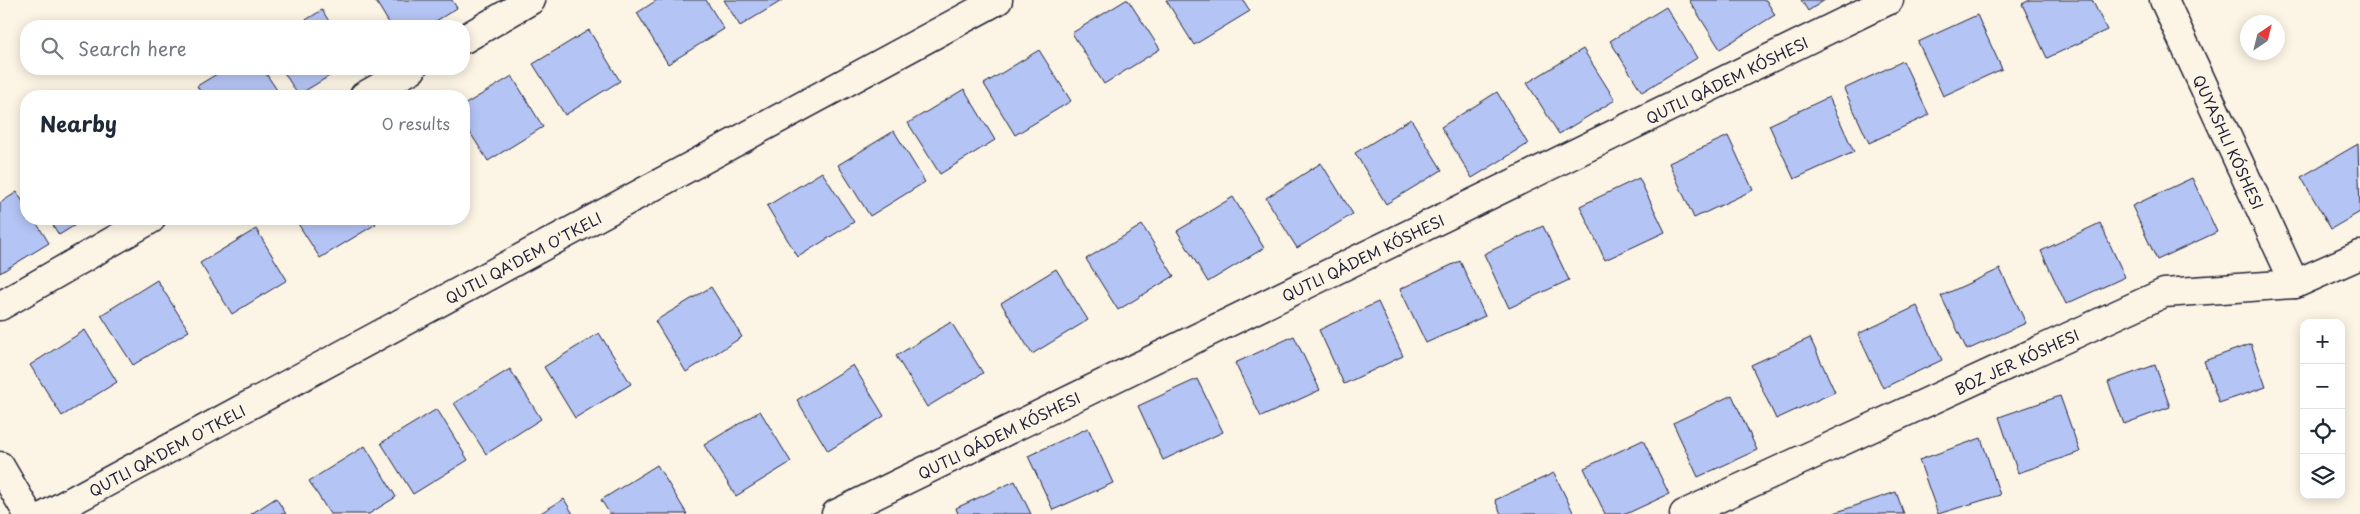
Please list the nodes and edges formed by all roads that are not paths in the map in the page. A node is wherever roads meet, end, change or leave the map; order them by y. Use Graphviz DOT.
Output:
graph roads {
  1 [pos="531,0"];
  2 [pos="998,0"];
  3 [pos="1889,0"];
  4 [pos="2164,0"];
  5 [pos="470,36"];
  6 [pos="401,75"];
  7 [pos="375,90"];
  8 [pos="141,225"];
  9 [pos="2360,254"];
  10 [pos="2295,284"];
  11 [pos="0,306"];
  12 [pos="0,466"];
  13 [pos="28,514"];
  14 [pos="48,514"];
  15 [pos="836,514"];
  16 [pos="1684,514"];
  1 -- 5 [label="street"];
  2 -- 14 [label="street, QUTLI QA'DEM O'TKELI"];
  3 -- 15 [label="street"];
  4 -- 10 [label="street"];
  6 -- 7 [label="street"];
  8 -- 11 [label="street"];
  9 -- 10 [label="street, BOZ JER KÓSHESI"];
  10 -- 16 [label="street, BOZ JER KÓSHESI"];
  12 -- 13 [label="street"];
}
